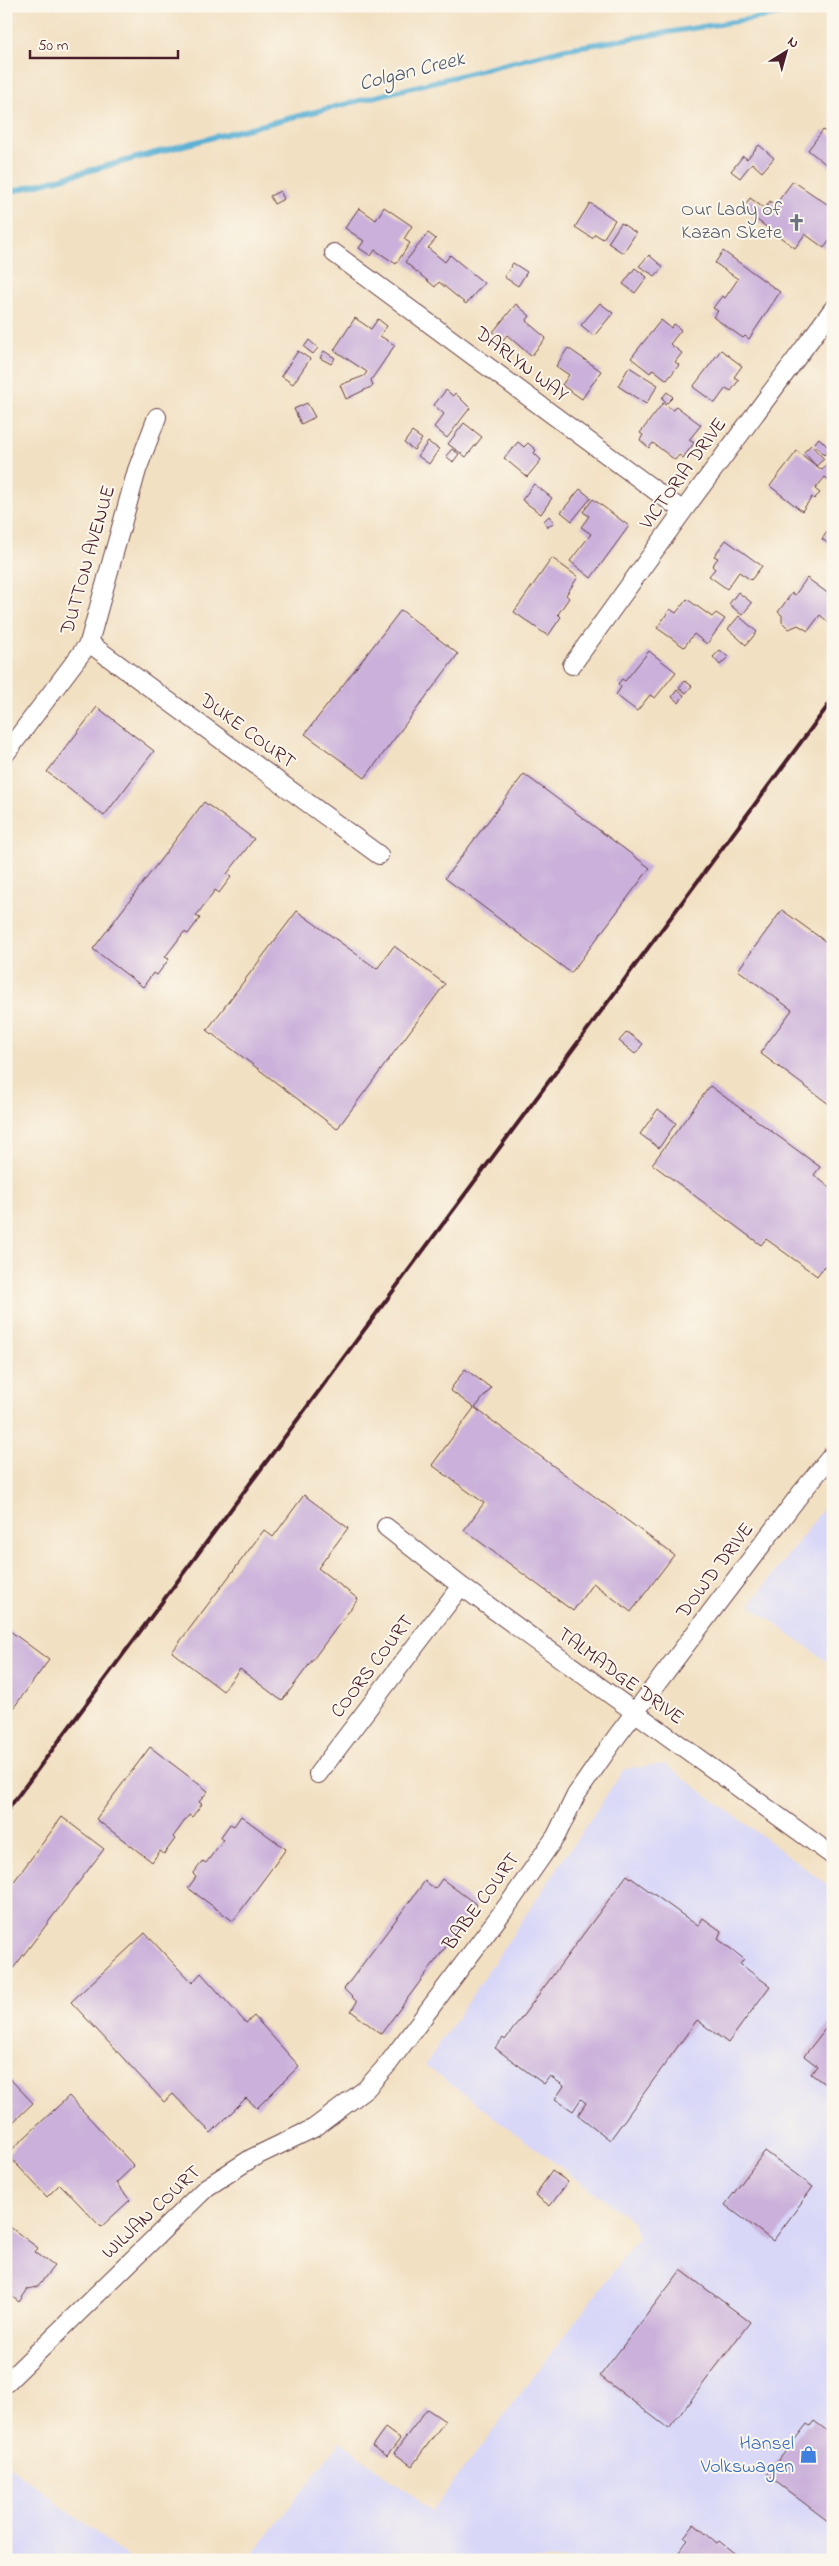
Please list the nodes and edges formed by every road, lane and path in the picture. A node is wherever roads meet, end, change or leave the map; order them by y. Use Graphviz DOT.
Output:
graph roads {
  1 [pos="334,253"];
  2 [pos="833,309"];
  3 [pos="157,417"];
  4 [pos="683,511"];
  5 [pos="89,643"];
  6 [pos="572,665"];
  7 [pos="6,753"];
  8 [pos="379,855"];
  9 [pos="833,1454"];
  10 [pos="386,1527"];
  11 [pos="461,1586"];
  12 [pos="635,1714"];
  13 [pos="318,1774"];
  14 [pos="833,1856"];
  15 [pos="348,2104"];
  16 [pos="6,2383"];
  1 -- 4 [label="street, DARLYN WAY"];
  2 -- 4 [label="street, VICTORIA DRIVE"];
  3 -- 5 [label="street, DUTTON AVENUE"];
  4 -- 6 [label="street, VICTORIA DRIVE"];
  5 -- 7 [label="street, DUTTON AVENUE"];
  5 -- 8 [label="street, DUKE COURT"];
  9 -- 12 [label="street, DOWD DRIVE"];
  10 -- 11 [label="street, TALMADGE DRIVE"];
  11 -- 12 [label="street, TALMADGE DRIVE"];
  11 -- 13 [label="street, COORS COURT"];
  12 -- 14 [label="street, TALMADGE DRIVE"];
  12 -- 15 [label="street, BABE COURT"];
  15 -- 16 [label="street, WILJAN COURT"];
}
